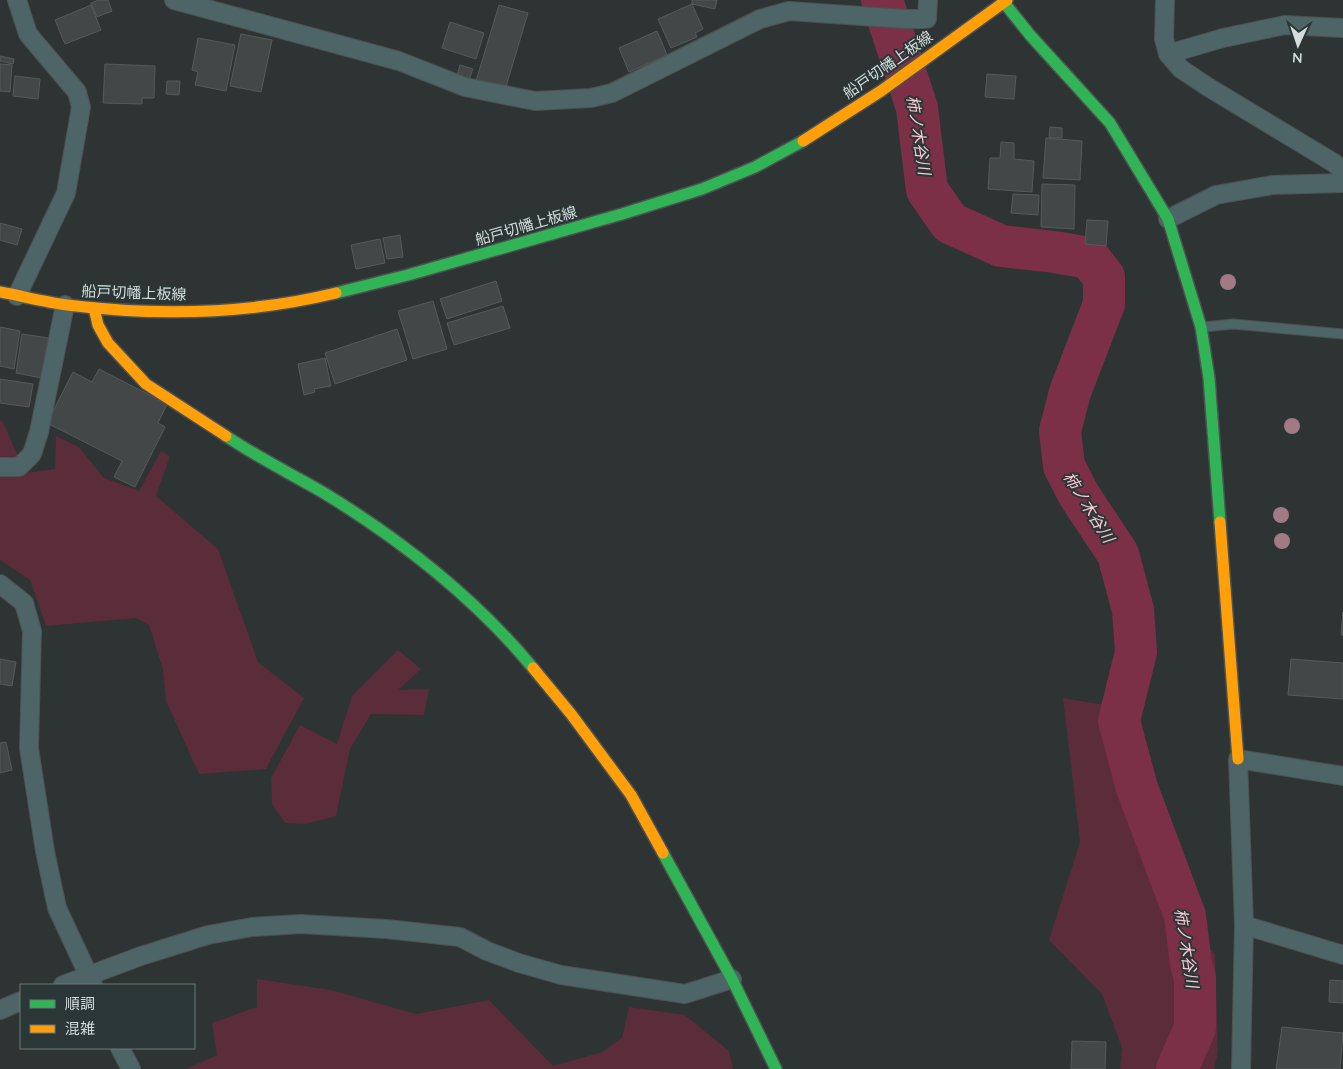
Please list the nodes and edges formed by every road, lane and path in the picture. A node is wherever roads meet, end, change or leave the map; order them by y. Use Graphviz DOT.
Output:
graph roads {
  1 [pos="17,0"];
  2 [pos="174,0"];
  3 [pos="928,0"];
  4 [pos="1165,0"];
  5 [pos="1004,1"];
  6 [pos="1343,28"];
  7 [pos="1168,54"];
  8 [pos="1343,171"];
  9 [pos="1343,183"];
  10 [pos="1168,219"];
  11 [pos="8,294"];
  12 [pos="65,305"];
  13 [pos="94,308"];
  14 [pos="1201,327"];
  15 [pos="1343,334"];
  16 [pos="0,467"];
  17 [pos="0,584"];
  18 [pos="1238,759"];
  19 [pos="1343,776"];
  20 [pos="1244,925"];
  21 [pos="1343,955"];
  22 [pos="732,979"];
  23 [pos="92,980"];
  24 [pos="69,984"];
  25 [pos="20,1001"];
  26 [pos="0,1010"];
  27 [pos="121,1049"];
  28 [pos="131,1069"];
  29 [pos="776,1069"];
  30 [pos="1241,1069"];
  1 -- 11 [label="street"];
  2 -- 3 [label="street"];
  4 -- 7 [label="street"];
  5 -- 10 [label="street"];
  5 -- 13 [label="street, 船戸切幡上板線"];
  6 -- 7 [label="street"];
  7 -- 8 [label="street"];
  9 -- 10 [label="street"];
  10 -- 14 [label="street"];
  11 -- 12 [label="street, 船戸切幡上板線"];
  12 -- 13 [label="street, 船戸切幡上板線"];
  12 -- 16 [label="street"];
  13 -- 22 [label="street"];
  14 -- 15 [label="lane"];
  14 -- 18 [label="street"];
  17 -- 23 [label="street"];
  18 -- 19 [label="street"];
  18 -- 20 [label="street"];
  20 -- 21 [label="street"];
  20 -- 30 [label="street"];
  22 -- 23 [label="street"];
  22 -- 29 [label="street"];
  23 -- 24 [label="street"];
  25 -- 26 [label="street"];
  27 -- 28 [label="street"];
}
